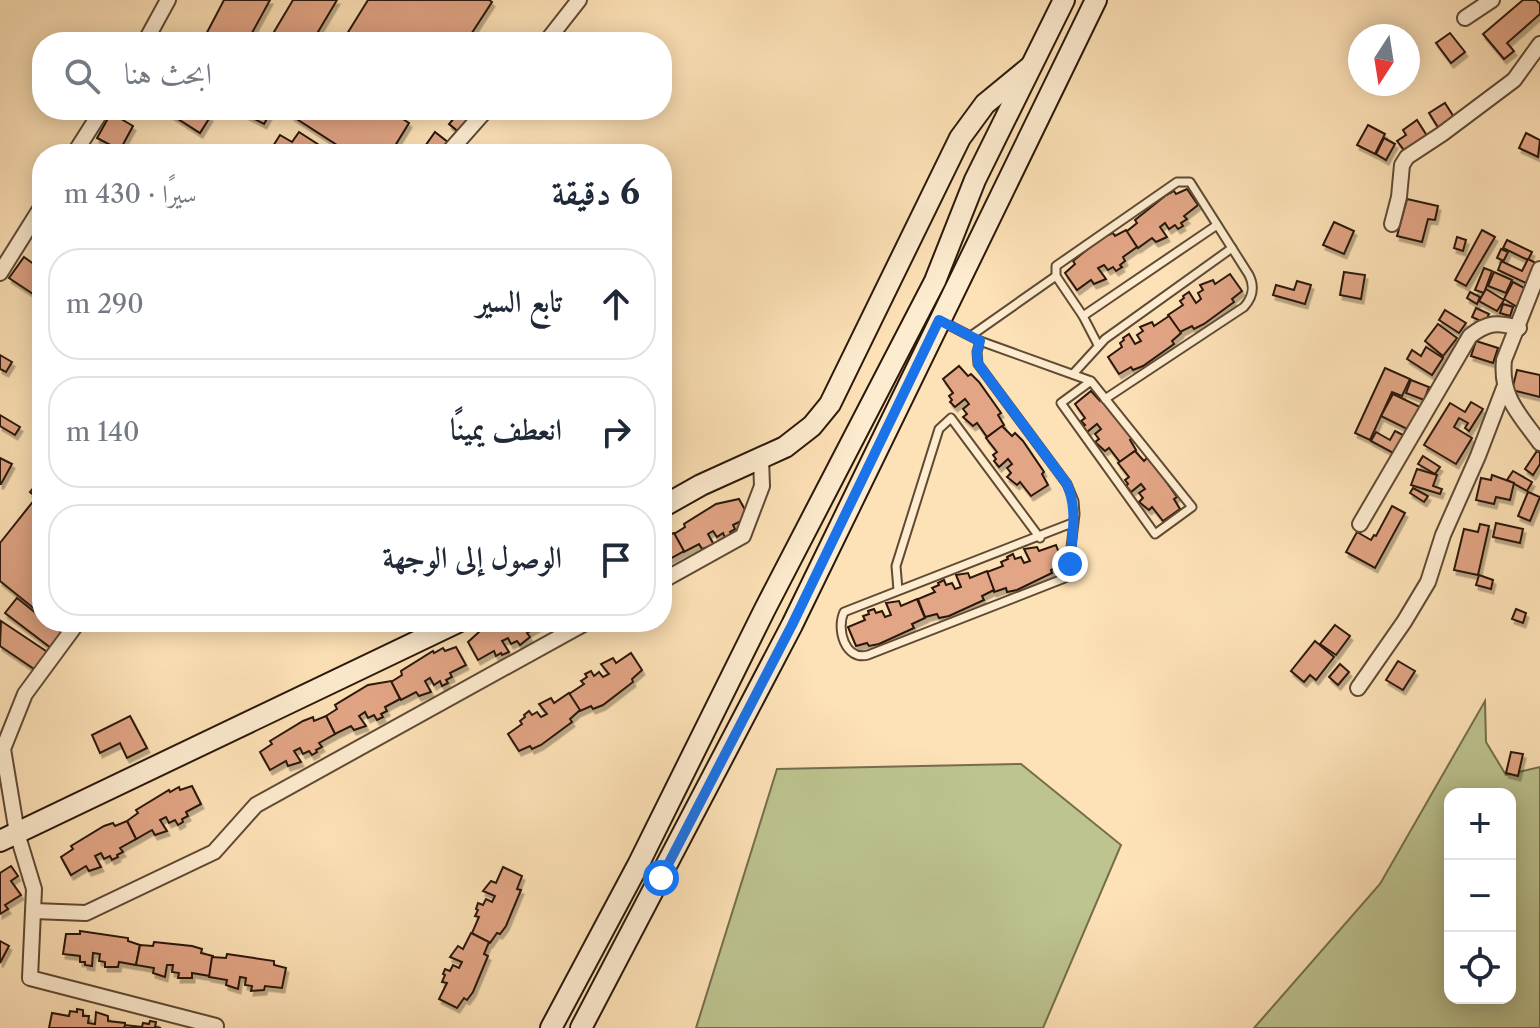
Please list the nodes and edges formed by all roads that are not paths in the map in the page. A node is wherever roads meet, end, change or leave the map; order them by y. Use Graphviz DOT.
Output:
graph roads {
  1 [pos="168,0"];
  2 [pos="579,0"];
  3 [pos="1064,0"];
  4 [pos="1096,0"];
  5 [pos="1492,0"];
  6 [pos="1465,18"];
  7 [pos="150,32"];
  8 [pos="554,32"];
  9 [pos="1540,44"];
  10 [pos="1033,65"];
  11 [pos="96,120"];
  12 [pos="477,120"];
  13 [pos="80,144"];
  14 [pos="456,144"];
  15 [pos="32,222"];
  16 [pos="1392,224"];
  17 [pos="1217,225"];
  18 [pos="952,234"];
  19 [pos="976,245"];
  20 [pos="1232,248"];
  21 [pos="1540,269"];
  22 [pos="0,273"];
  23 [pos="1056,276"];
  24 [pos="1083,316"];
  25 [pos="939,320"];
  26 [pos="1519,328"];
  27 [pos="972,335"];
  28 [pos="980,341"];
  29 [pos="1098,345"];
  30 [pos="1073,374"];
  31 [pos="1091,381"];
  32 [pos="1504,388"];
  33 [pos="1105,399"];
  34 [pos="1540,443"];
  35 [pos="761,459"];
  36 [pos="672,501"];
  37 [pos="1072,523"];
  38 [pos="1360,524"];
  39 [pos="1040,538"];
  40 [pos="672,575"];
  41 [pos="898,590"];
  42 [pos="71,632"];
  43 [pos="437,632"];
  44 [pos="569,632"];
  45 [pos="1358,688"];
  46 [pos="9,837"];
  47 [pos="34,911"];
  48 [pos="216,1026"];
  49 [pos="551,1028"];
  50 [pos="581,1028"];
  1 -- 7 [label="street"];
  2 -- 8 [label="street"];
  3 -- 10 [label="main road"];
  4 -- 19 [label="main road"];
  5 -- 6 [label="street"];
  9 -- 16 [label="street"];
  10 -- 18 [label="main road"];
  10 -- 35 [label="main road"];
  11 -- 13 [label="street"];
  12 -- 14 [label="street"];
  15 -- 22 [label="street"];
  17 -- 20 [label="lane"];
  17 -- 23 [label="lane"];
  17 -- 24 [label="lane"];
  18 -- 19 [label="main road"];
  18 -- 49 [label="main road"];
  19 -- 25 [label="main road"];
  20 -- 29 [label="lane"];
  20 -- 33 [label="lane"];
  21 -- 26 [label="street"];
  23 -- 24 [label="lane"];
  23 -- 27 [label="lane"];
  24 -- 29 [label="lane"];
  25 -- 27 [label="lane"];
  25 -- 50 [label="main road"];
  26 -- 32 [label="street"];
  26 -- 38 [label="street"];
  27 -- 28 [label="lane"];
  28 -- 30 [label="lane"];
  28 -- 37 [label="lane"];
  29 -- 30 [label="lane"];
  30 -- 31 [label="lane"];
  31 -- 33 [label="lane"];
  31 -- 33 [label="lane"];
  32 -- 34 [label="street"];
  32 -- 45 [label="street"];
  35 -- 36 [label="main road"];
  35 -- 40 [label="street"];
  37 -- 39 [label="lane"];
  37 -- 41 [label="lane"];
  39 -- 41 [label="lane"];
  39 -- 41 [label="lane"];
  42 -- 46 [label="street"];
  43 -- 46 [label="main road"];
  44 -- 47 [label="street"];
  46 -- 47 [label="street"];
  47 -- 48 [label="street"];
}
